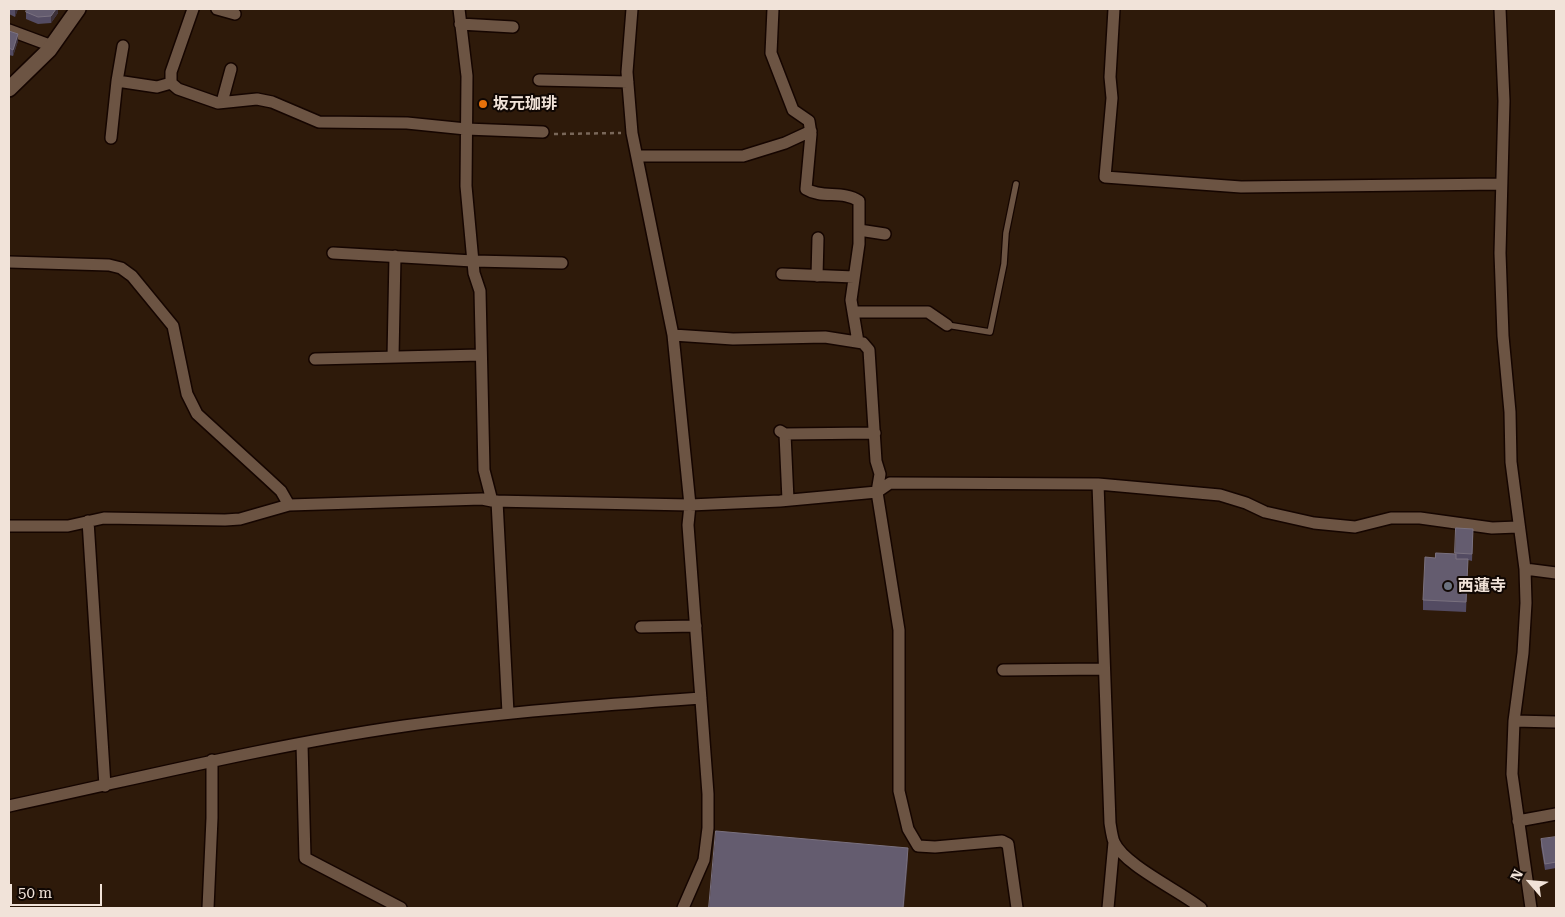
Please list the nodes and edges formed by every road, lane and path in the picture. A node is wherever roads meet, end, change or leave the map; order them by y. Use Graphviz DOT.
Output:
graph roads {
  1 [pos="78,9"];
  2 [pos="193,9"];
  3 [pos="217,9"];
  4 [pos="459,9"];
  5 [pos="632,9"];
  6 [pos="773,9"];
  7 [pos="1114,9"];
  8 [pos="1500,9"];
  9 [pos="235,14"];
  10 [pos="460,24"];
  11 [pos="513,27"];
  12 [pos="9,30"];
  13 [pos="52,46"];
  14 [pos="123,46"];
  15 [pos="231,69"];
  16 [pos="539,80"];
  17 [pos="116,81"];
  18 [pos="628,82"];
  19 [pos="172,83"];
  20 [pos="9,89"];
  21 [pos="222,102"];
  22 [pos="466,129"];
  23 [pos="810,131"];
  24 [pos="543,132"];
  25 [pos="632,133"];
  26 [pos="111,138"];
  27 [pos="637,156"];
  28 [pos="1016,184"];
  29 [pos="1501,184"];
  30 [pos="859,230"];
  31 [pos="885,234"];
  32 [pos="818,238"];
  33 [pos="333,252"];
  34 [pos="395,256"];
  35 [pos="472,261"];
  36 [pos="9,262"];
  37 [pos="562,263"];
  38 [pos="782,274"];
  39 [pos="817,276"];
  40 [pos="854,277"];
  41 [pos="852,312"];
  42 [pos="947,325"];
  43 [pos="673,335"];
  44 [pos="858,342"];
  45 [pos="481,355"];
  46 [pos="393,357"];
  47 [pos="315,359"];
  48 [pos="875,433"];
  49 [pos="1098,484"];
  50 [pos="877,492"];
  51 [pos="788,500"];
  52 [pos="494,501"];
  53 [pos="289,505"];
  54 [pos="690,505"];
  55 [pos="88,521"];
  56 [pos="9,526"];
  57 [pos="1518,527"];
  58 [pos="1525,569"];
  59 [pos="1556,572"];
  60 [pos="696,626"];
  61 [pos="641,627"];
  62 [pos="1104,669"];
  63 [pos="1003,670"];
  64 [pos="701,698"];
  65 [pos="508,713"];
  66 [pos="1514,721"];
  67 [pos="1556,722"];
  68 [pos="302,744"];
  69 [pos="212,760"];
  70 [pos="105,786"];
  71 [pos="9,806"];
  72 [pos="1556,814"];
  73 [pos="1518,821"];
  74 [pos="1114,842"];
  75 [pos="208,908"];
  76 [pos="400,908"];
  77 [pos="683,908"];
  78 [pos="1017,908"];
  79 [pos="1108,908"];
  80 [pos="1201,908"];
  81 [pos="1531,908"];
  1 -- 13 [label="street"];
  2 -- 19 [label="street"];
  3 -- 9 [label="street"];
  4 -- 10 [label="street"];
  5 -- 18 [label="street"];
  6 -- 23 [label="street"];
  7 -- 29 [label="street"];
  8 -- 29 [label="street"];
  10 -- 11 [label="street"];
  10 -- 22 [label="street"];
  12 -- 13 [label="street"];
  13 -- 20 [label="street"];
  14 -- 17 [label="street"];
  15 -- 21 [label="street"];
  16 -- 18 [label="street"];
  17 -- 19 [label="street"];
  17 -- 26 [label="street"];
  18 -- 25 [label="street"];
  19 -- 21 [label="street"];
  21 -- 22 [label="street"];
  22 -- 24 [label="street"];
  22 -- 35 [label="street"];
  23 -- 27 [label="street"];
  23 -- 30 [label="street"];
  24 -- 25 [label="path"];
  25 -- 27 [label="street"];
  27 -- 43 [label="street"];
  28 -- 42 [label="lane"];
  29 -- 57 [label="street"];
  30 -- 31 [label="street"];
  30 -- 40 [label="street"];
  32 -- 39 [label="street"];
  33 -- 34 [label="street"];
  34 -- 35 [label="street"];
  34 -- 46 [label="street"];
  35 -- 37 [label="street"];
  35 -- 45 [label="street"];
  36 -- 53 [label="street"];
  38 -- 39 [label="street"];
  39 -- 40 [label="street"];
  40 -- 41 [label="street"];
  41 -- 42 [label="street"];
  41 -- 44 [label="street"];
  43 -- 44 [label="street"];
  43 -- 54 [label="street"];
  44 -- 48 [label="street"];
  45 -- 46 [label="street"];
  45 -- 52 [label="street"];
  46 -- 47 [label="street"];
  48 -- 50 [label="street"];
  48 -- 51 [label="street"];
  49 -- 50 [label="street"];
  49 -- 57 [label="street"];
  49 -- 62 [label="street"];
  50 -- 51 [label="street"];
  50 -- 78 [label="street"];
  51 -- 54 [label="street"];
  52 -- 53 [label="street"];
  52 -- 54 [label="street"];
  52 -- 65 [label="street"];
  53 -- 55 [label="street"];
  54 -- 60 [label="street"];
  55 -- 56 [label="street"];
  55 -- 70 [label="street"];
  57 -- 58 [label="street"];
  58 -- 59 [label="street"];
  58 -- 66 [label="street"];
  60 -- 61 [label="street"];
  60 -- 64 [label="street"];
  62 -- 63 [label="street"];
  62 -- 74 [label="street"];
  64 -- 65 [label="street"];
  64 -- 77 [label="street"];
  65 -- 68 [label="street"];
  66 -- 67 [label="street"];
  66 -- 73 [label="street"];
  68 -- 69 [label="street"];
  68 -- 76 [label="street"];
  69 -- 70 [label="street"];
  69 -- 75 [label="street"];
  70 -- 71 [label="street"];
  72 -- 73 [label="street"];
  73 -- 81 [label="street"];
  74 -- 79 [label="street"];
  74 -- 80 [label="street"];
}
